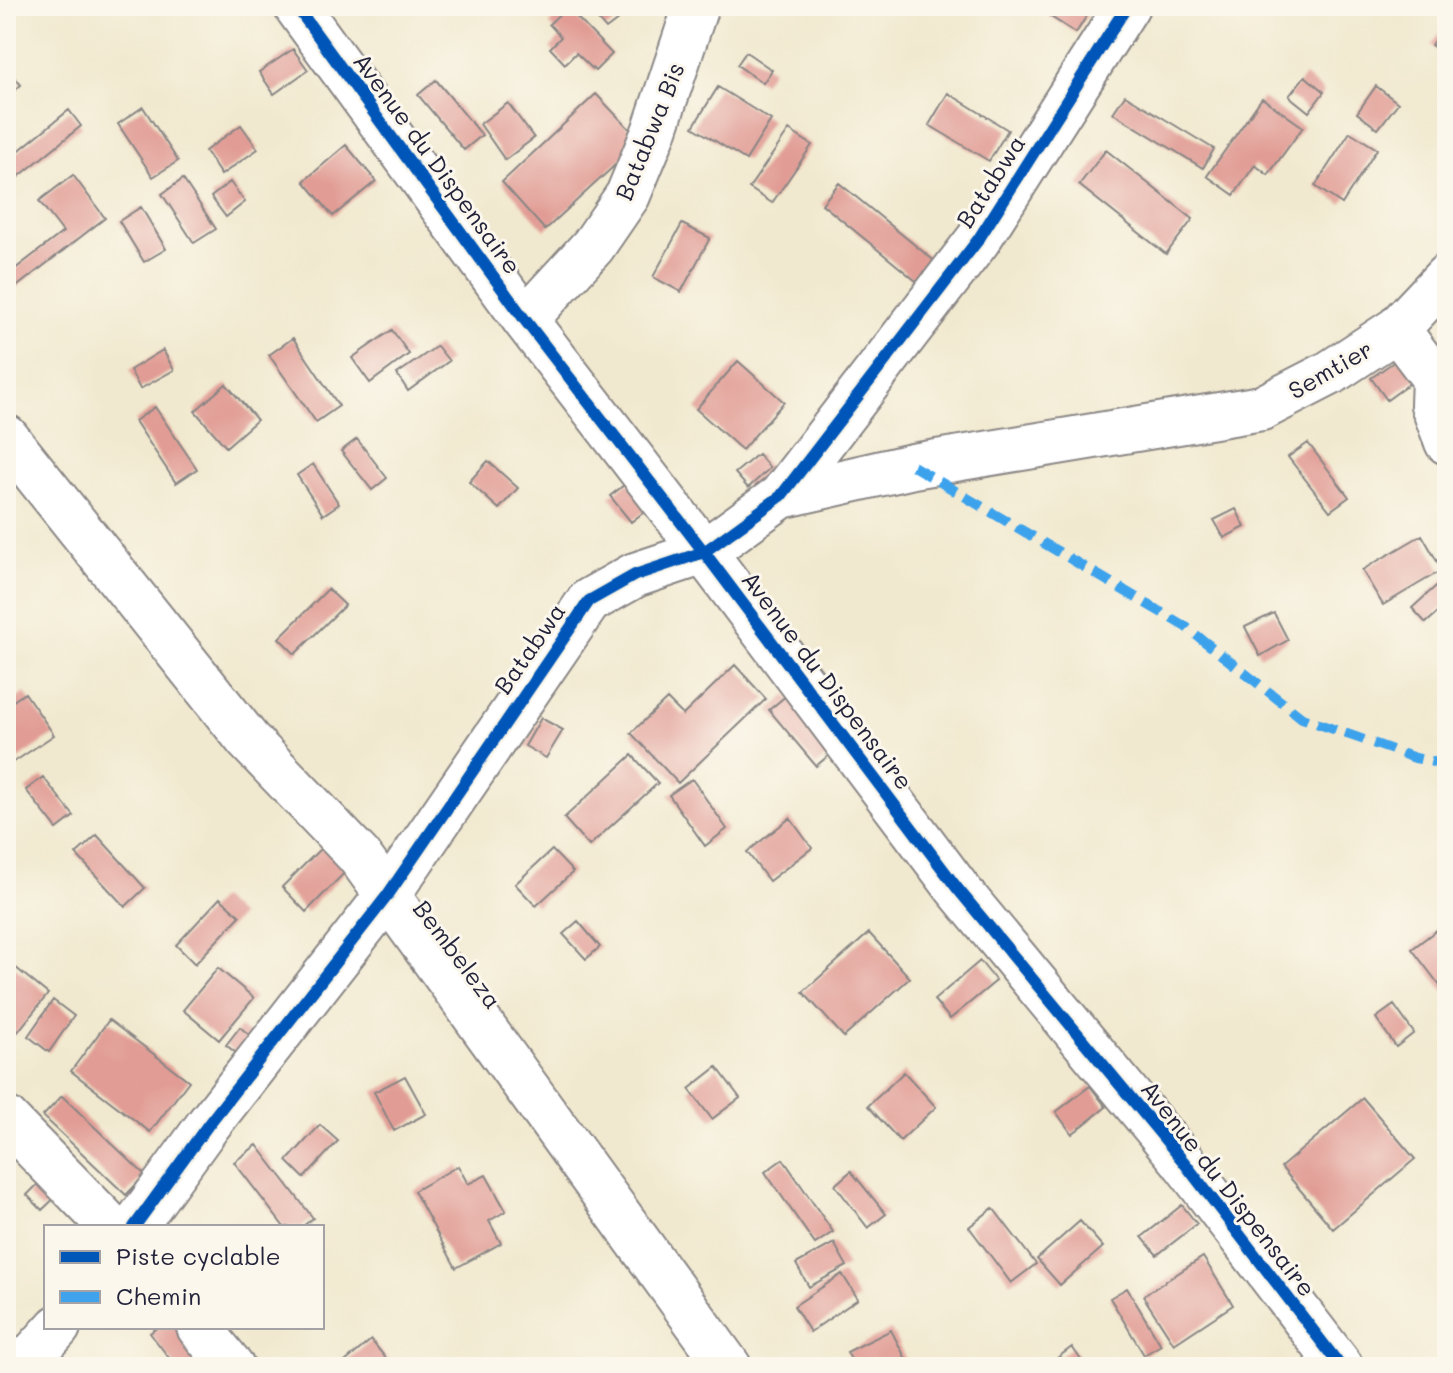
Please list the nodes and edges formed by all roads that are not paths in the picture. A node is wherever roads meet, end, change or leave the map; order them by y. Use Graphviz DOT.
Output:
graph roads {
  1 [pos="296,6"];
  2 [pos="696,6"];
  3 [pos="1127,6"];
  4 [pos="1447,276"];
  5 [pos="525,320"];
  6 [pos="1397,329"];
  7 [pos="1447,442"];
  8 [pos="14,463"];
  9 [pos="781,496"];
  10 [pos="704,552"];
  11 [pos="387,896"];
  12 [pos="6,1119"];
  13 [pos="109,1225"];
  14 [pos="135,1225"];
  15 [pos="56,1329"];
  16 [pos="201,1329"];
  17 [pos="22,1367"];
  18 [pos="232,1367"];
  19 [pos="729,1367"];
  20 [pos="1341,1367"];
  1 -- 5 [label="street, Avenue du Dispensaire"];
  2 -- 5 [label="street, Batabwa Bis"];
  3 -- 9 [label="street, Batabwa"];
  4 -- 6 [label="street, Semtier"];
  5 -- 10 [label="street, Avenue du Dispensaire"];
  6 -- 7 [label="street, Semtier"];
  6 -- 9 [label="street, Semtier"];
  8 -- 11 [label="street, Bembeleza"];
  9 -- 10 [label="street, Batabwa"];
  10 -- 11 [label="street, Batabwa"];
  10 -- 20 [label="street, Avenue du Dispensaire"];
  11 -- 14 [label="street, Batabwa"];
  11 -- 19 [label="street, Bembeleza"];
  12 -- 13 [label="street"];
  15 -- 17 [label="street"];
  16 -- 18 [label="street"];
}
